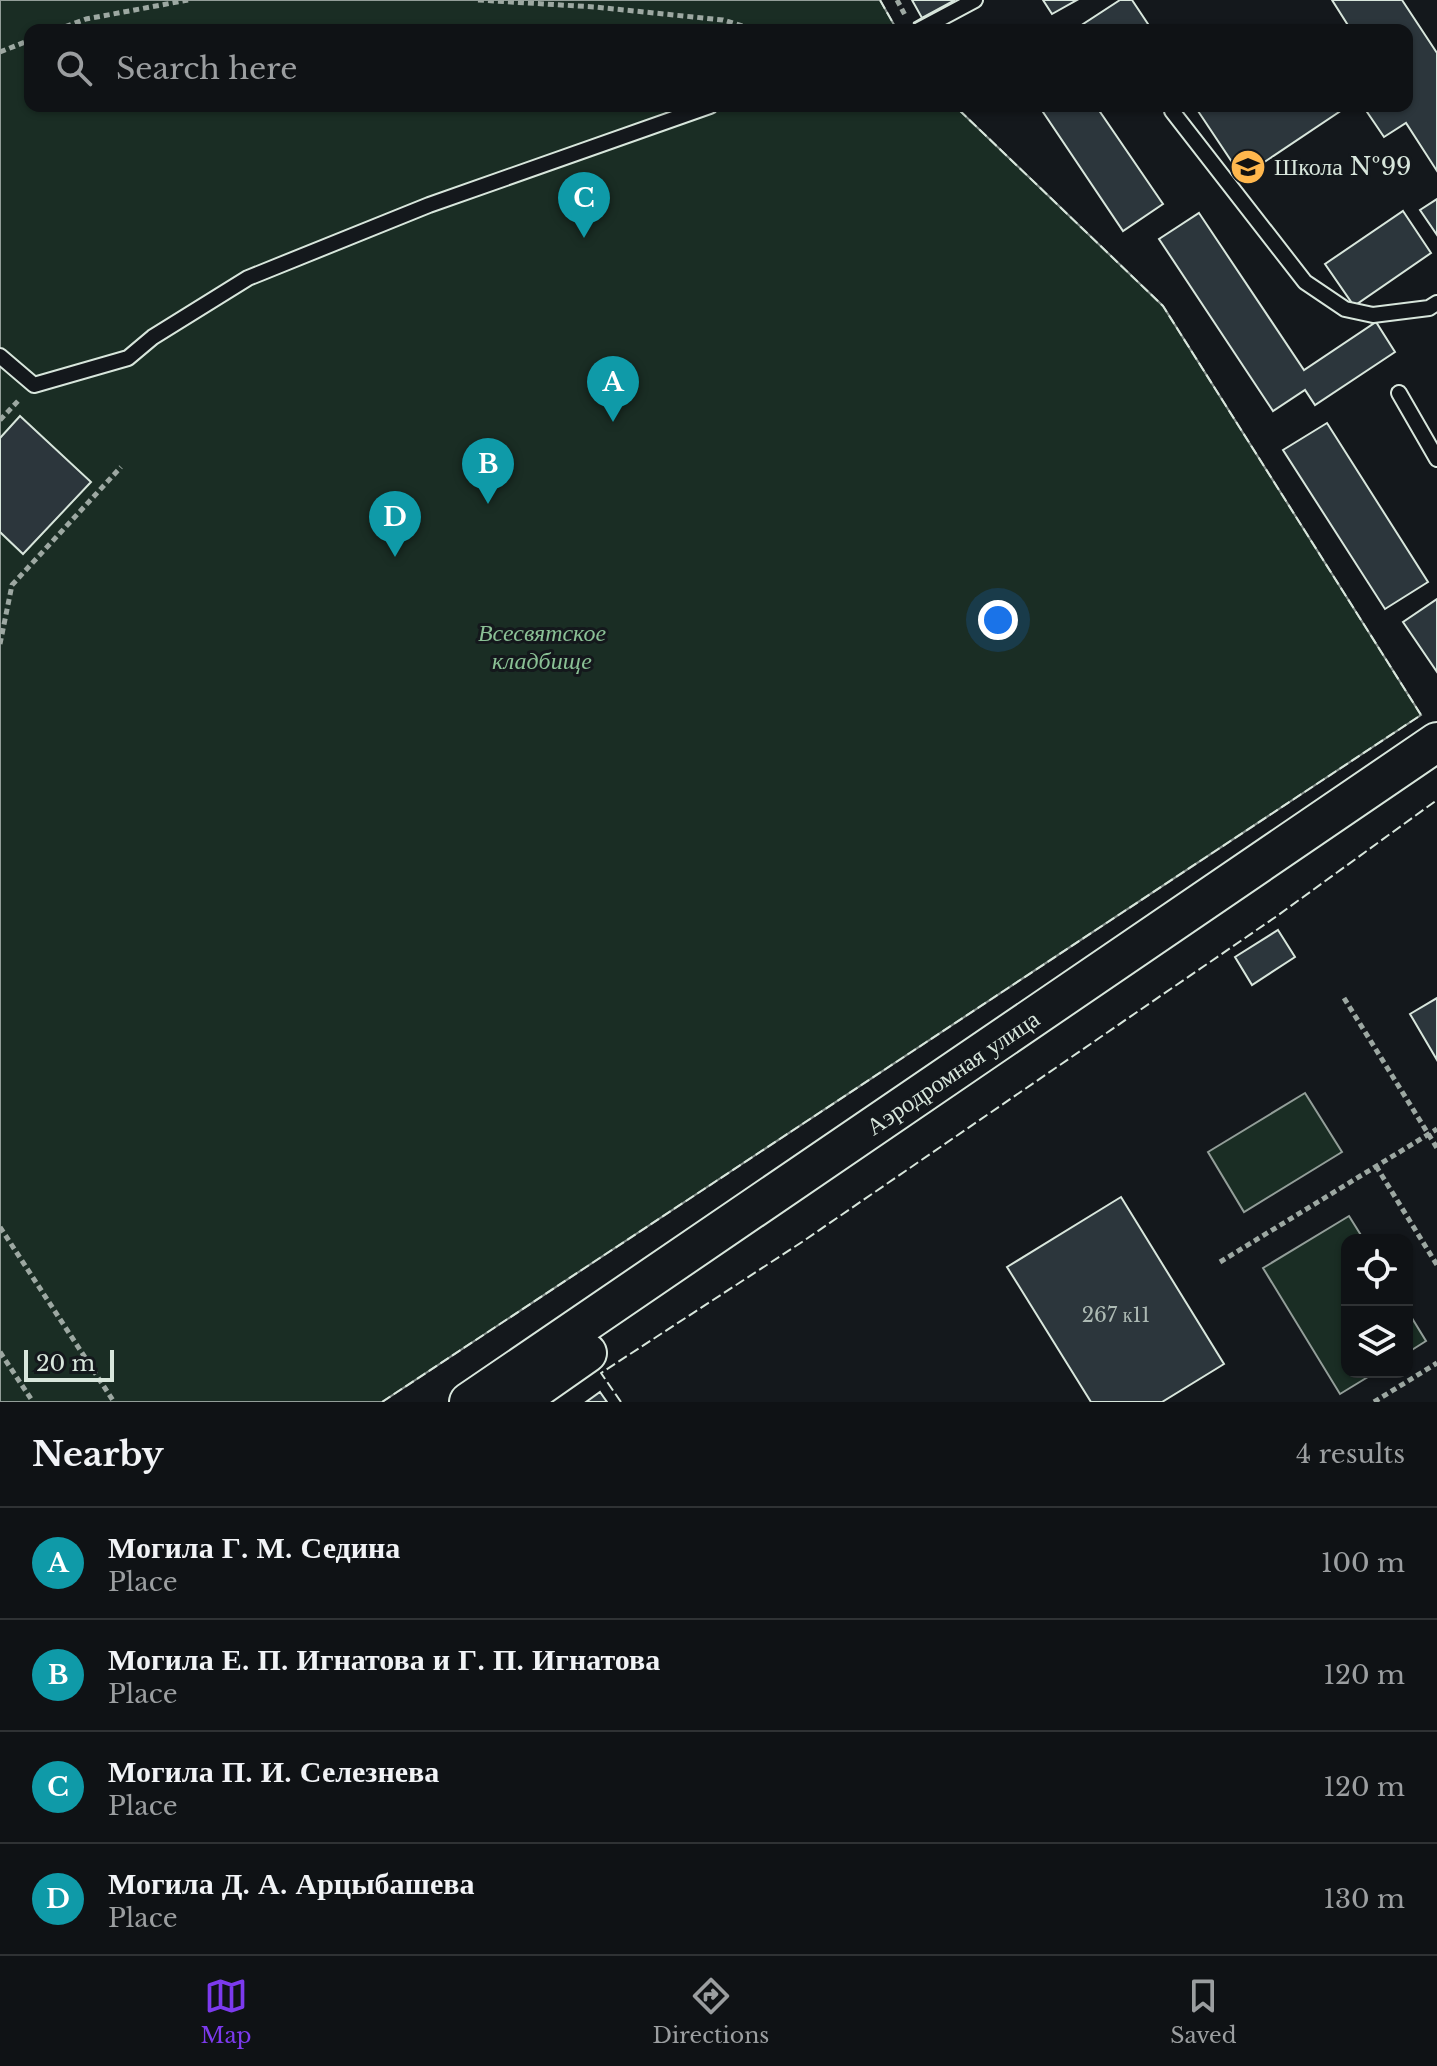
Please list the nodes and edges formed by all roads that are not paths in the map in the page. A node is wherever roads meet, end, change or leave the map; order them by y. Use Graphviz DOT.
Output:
graph roads {
  1 [pos="975,0"];
  2 [pos="930,24"];
  3 [pos="693,112"];
  4 [pos="1173,112"];
  5 [pos="1437,303"];
  6 [pos="0,356"];
  7 [pos="1399,393"];
  8 [pos="1437,459"];
  9 [pos="1437,742"];
  10 [pos="1437,770"];
  11 [pos="535,1386"];
  12 [pos="469,1402"];
  1 -- 2 [label="lane"];
  3 -- 6 [label="lane"];
  4 -- 5 [label="lane"];
  7 -- 8 [label="lane"];
  9 -- 11 [label="street, Аэродромная улица"];
  10 -- 11 [label="street, Аэродромная улица"];
  11 -- 12 [label="street, Аэродромная улица"];
}
